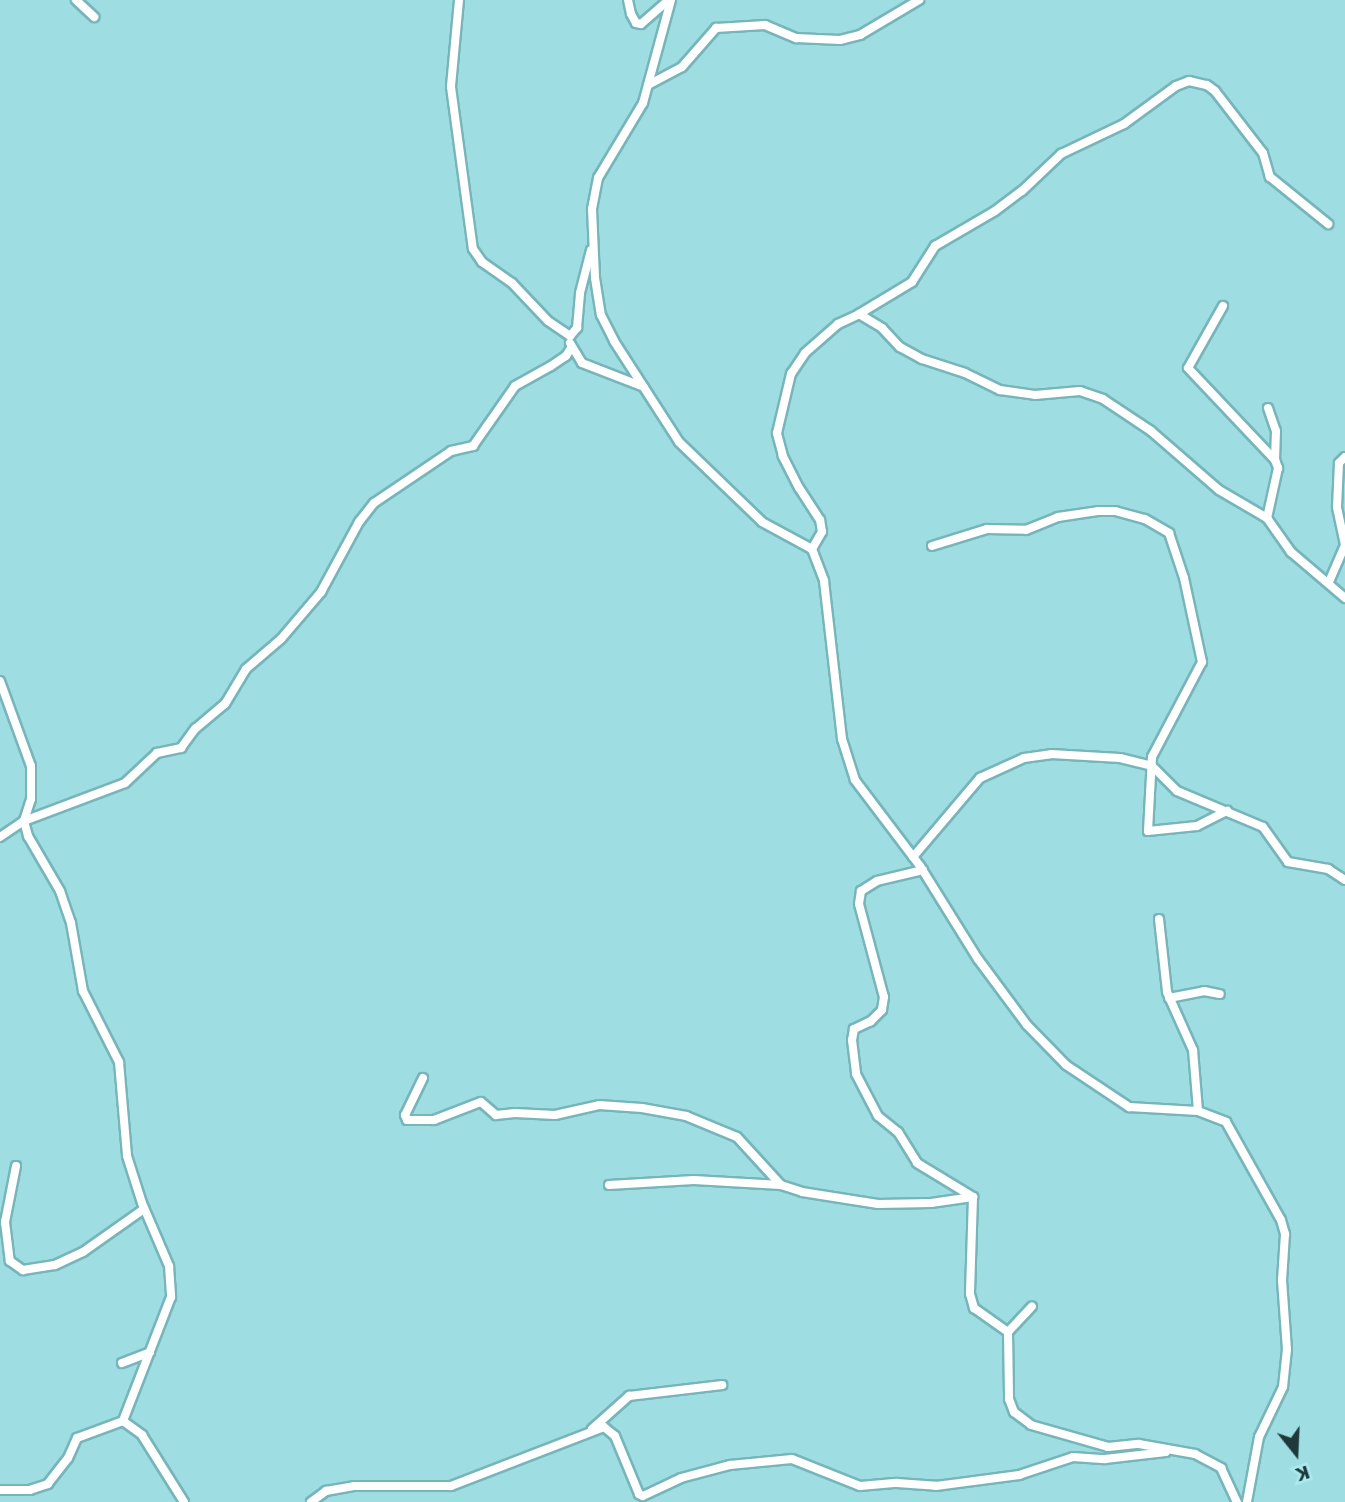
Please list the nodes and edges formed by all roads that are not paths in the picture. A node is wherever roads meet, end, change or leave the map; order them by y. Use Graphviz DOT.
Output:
graph roads {
  1 [pos="76,0"];
  2 [pos="459,0"];
  3 [pos="628,0"];
  4 [pos="670,0"];
  5 [pos="919,0"];
  6 [pos="94,17"];
  7 [pos="648,85"];
  8 [pos="1328,224"];
  9 [pos="593,240"];
  10 [pos="1223,306"];
  11 [pos="859,314"];
  12 [pos="570,336"];
  13 [pos="570,348"];
  14 [pos="644,387"];
  15 [pos="1268,408"];
  16 [pos="1345,457"];
  17 [pos="1275,460"];
  18 [pos="1267,518"];
  19 [pos="932,546"];
  20 [pos="812,549"];
  21 [pos="1329,582"];
  22 [pos="1345,598"];
  23 [pos="0,681"];
  24 [pos="1152,766"];
  25 [pos="1227,811"];
  26 [pos="24,821"];
  27 [pos="0,837"];
  28 [pos="913,857"];
  29 [pos="923,870"];
  30 [pos="1345,880"];
  31 [pos="1159,919"];
  32 [pos="1220,994"];
  33 [pos="1169,998"];
  34 [pos="423,1078"];
  35 [pos="1198,1111"];
  36 [pos="16,1167"];
  37 [pos="610,1185"];
  38 [pos="780,1185"];
  39 [pos="973,1197"];
  40 [pos="144,1209"];
  41 [pos="1032,1306"];
  42 [pos="1008,1332"];
  43 [pos="150,1352"];
  44 [pos="122,1363"];
  45 [pos="722,1385"];
  46 [pos="123,1421"];
  47 [pos="588,1433"];
  48 [pos="1171,1448"];
  49 [pos="0,1490"];
  50 [pos="184,1502"];
  51 [pos="311,1502"];
  52 [pos="1237,1502"];
  53 [pos="1247,1502"];
  1 -- 6 [label="street"];
  2 -- 12 [label="street"];
  3 -- 4 [label="street"];
  4 -- 7 [label="street"];
  5 -- 7 [label="street"];
  7 -- 9 [label="street"];
  8 -- 11 [label="street"];
  9 -- 12 [label="street"];
  9 -- 14 [label="street"];
  10 -- 17 [label="street"];
  11 -- 18 [label="street"];
  11 -- 20 [label="street"];
  12 -- 13 [label="street"];
  13 -- 14 [label="street"];
  13 -- 26 [label="street"];
  14 -- 20 [label="street"];
  15 -- 17 [label="street"];
  16 -- 21 [label="street"];
  17 -- 18 [label="street"];
  18 -- 21 [label="street"];
  19 -- 24 [label="street"];
  20 -- 28 [label="street"];
  21 -- 22 [label="street"];
  23 -- 26 [label="street"];
  24 -- 25 [label="street"];
  24 -- 25 [label="street"];
  24 -- 28 [label="street"];
  25 -- 30 [label="street"];
  26 -- 27 [label="street"];
  26 -- 40 [label="street"];
  28 -- 29 [label="street"];
  29 -- 35 [label="street"];
  29 -- 39 [label="street"];
  31 -- 33 [label="street"];
  32 -- 33 [label="street"];
  33 -- 35 [label="street"];
  34 -- 38 [label="street"];
  35 -- 53 [label="street"];
  36 -- 40 [label="street"];
  37 -- 38 [label="street"];
  38 -- 39 [label="street"];
  39 -- 42 [label="street"];
  40 -- 43 [label="street"];
  41 -- 42 [label="street"];
  42 -- 48 [label="street"];
  43 -- 44 [label="street"];
  43 -- 46 [label="street"];
  45 -- 47 [label="street"];
  46 -- 49 [label="street"];
  46 -- 50 [label="street"];
  47 -- 48 [label="street"];
  47 -- 51 [label="street"];
  48 -- 52 [label="street"];
}
